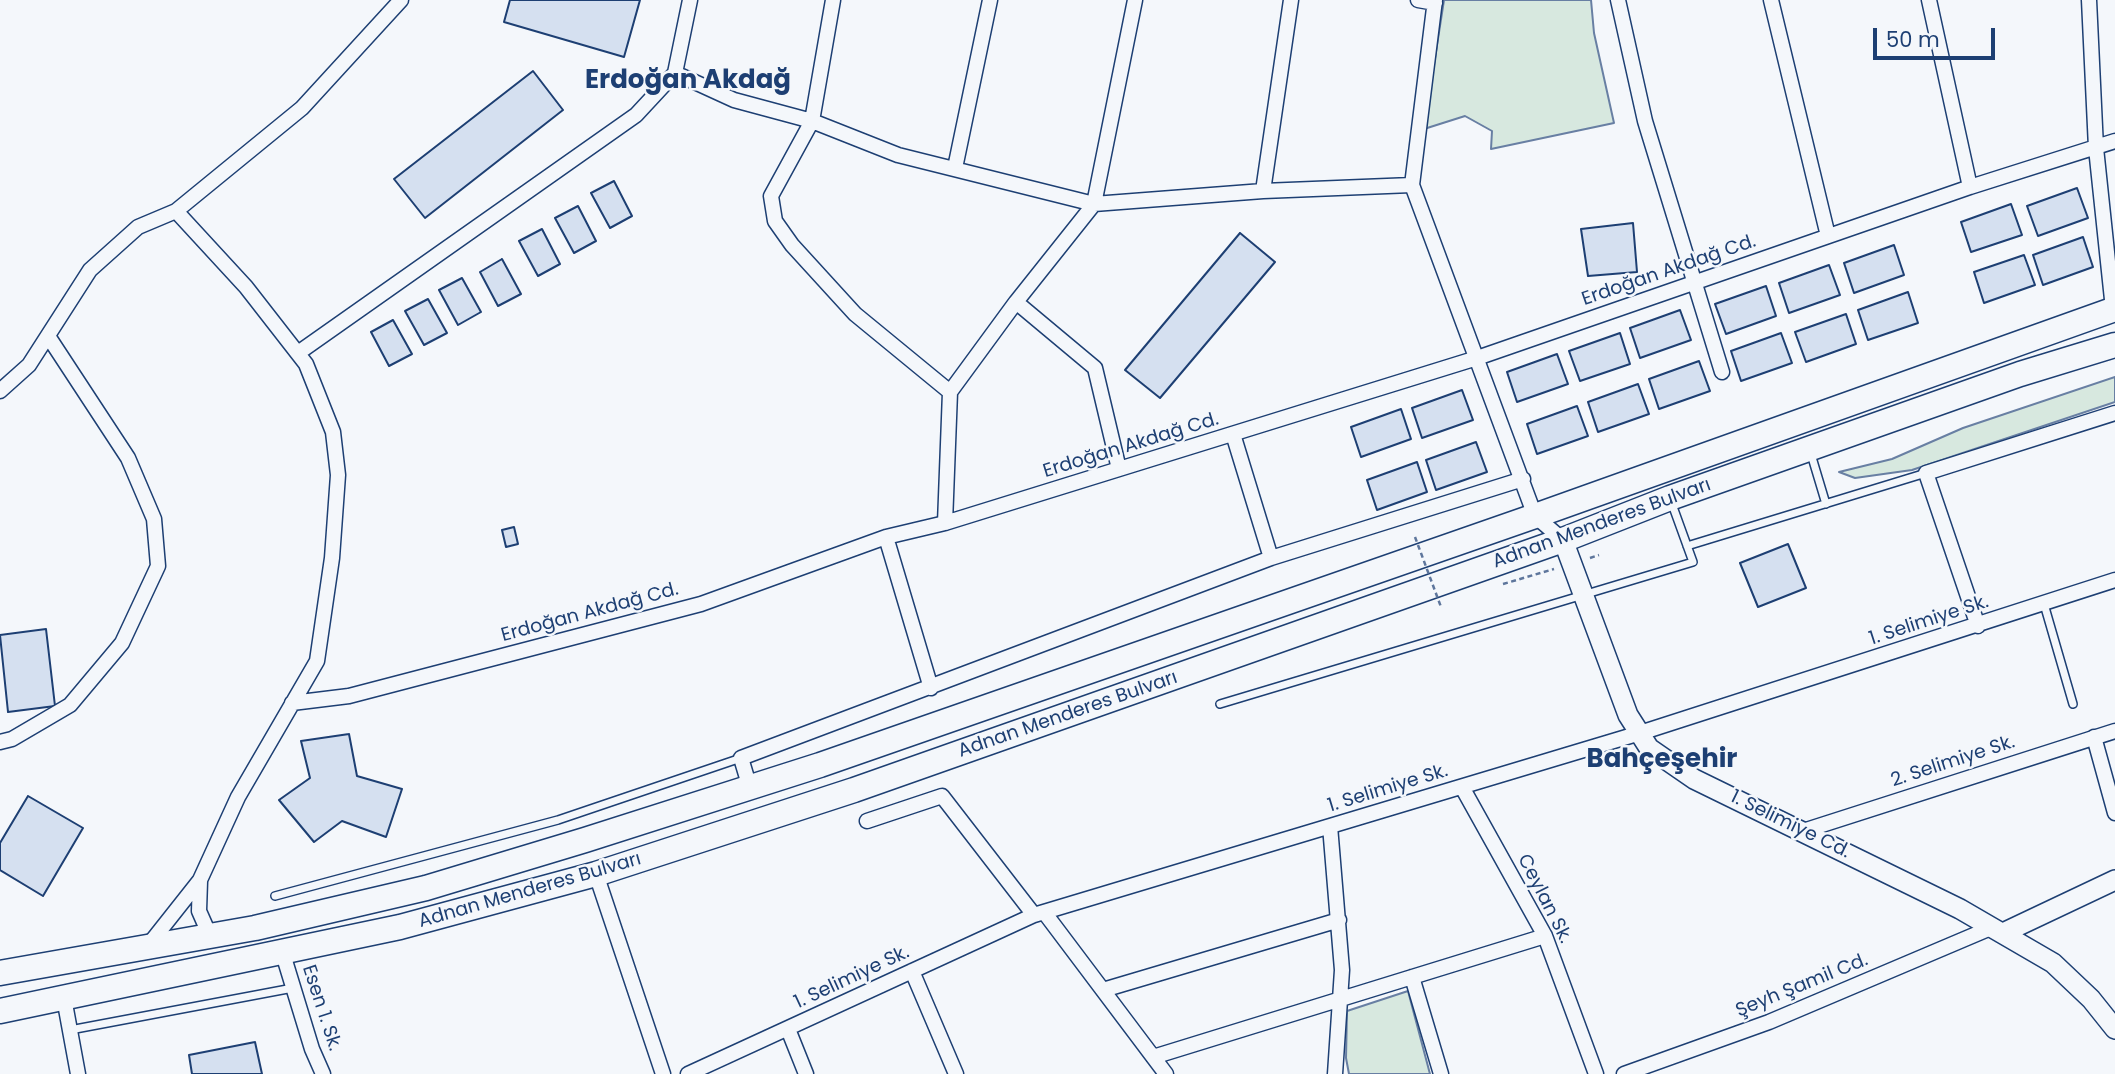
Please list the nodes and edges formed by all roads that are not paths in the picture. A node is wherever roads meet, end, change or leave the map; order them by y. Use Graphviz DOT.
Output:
graph roads {
  1 [pos="401,0"];
  2 [pos="690,0"];
  3 [pos="833,0"];
  4 [pos="990,0"];
  5 [pos="1135,0"];
  6 [pos="1292,0"];
  7 [pos="1418,0"];
  8 [pos="1618,0"];
  9 [pos="1772,0"];
  10 [pos="1929,0"];
  11 [pos="2089,0"];
  12 [pos="1435,1"];
  13 [pos="675,74"];
  14 [pos="812,121"];
  15 [pos="2115,141"];
  16 [pos="2096,148"];
  17 [pos="955,168"];
  18 [pos="1412,185"];
  19 [pos="1970,187"];
  20 [pos="1263,191"];
  21 [pos="1094,204"];
  22 [pos="176,211"];
  23 [pos="1828,236"];
  24 [pos="1696,282"];
  25 [pos="1016,302"];
  26 [pos="2114,309"];
  27 [pos="48,336"];
  28 [pos="2115,345"];
  29 [pos="298,353"];
  30 [pos="1477,358"];
  31 [pos="1722,372"];
  32 [pos="0,391"];
  33 [pos="950,392"];
  34 [pos="2115,413"];
  35 [pos="1233,434"];
  36 [pos="1809,449"];
  37 [pos="1119,469"];
  38 [pos="1926,473"];
  39 [pos="1523,479"];
  40 [pos="1670,498"];
  41 [pos="1826,503"];
  42 [pos="1535,516"];
  43 [pos="945,523"];
  44 [pos="886,537"];
  45 [pos="1563,540"];
  46 [pos="1687,546"];
  47 [pos="1270,558"];
  48 [pos="2115,580"];
  49 [pos="1584,595"];
  50 [pos="2043,604"];
  51 [pos="1978,626"];
  52 [pos="931,688"];
  53 [pos="292,702"];
  54 [pos="1220,704"];
  55 [pos="2073,704"];
  56 [pos="2115,731"];
  57 [pos="1640,733"];
  58 [pos="2094,737"];
  59 [pos="0,742"];
  60 [pos="741,758"];
  61 [pos="1462,787"];
  62 [pos="750,788"];
  63 [pos="2115,813"];
  64 [pos="867,821"];
  65 [pos="1329,826"];
  66 [pos="1803,831"];
  67 [pos="596,874"];
  68 [pos="200,880"];
  69 [pos="2115,880"];
  70 [pos="275,896"];
  71 [pos="1039,914"];
  72 [pos="1339,920"];
  73 [pos="1998,930"];
  74 [pos="210,936"];
  75 [pos="1545,936"];
  76 [pos="146,948"];
  77 [pos="283,954"];
  78 [pos="912,971"];
  79 [pos="0,972"];
  80 [pos="1412,977"];
  81 [pos="293,987"];
  82 [pos="1103,990"];
  83 [pos="64,998"];
  84 [pos="1340,999"];
  85 [pos="0,1011"];
  86 [pos="788,1029"];
  87 [pos="2115,1029"];
  88 [pos="70,1030"];
  89 [pos="1153,1057"];
  90 [pos="78,1074"];
  91 [pos="323,1074"];
  92 [pos="663,1074"];
  93 [pos="688,1074"];
  94 [pos="806,1074"];
  95 [pos="956,1074"];
  96 [pos="1166,1074"];
  97 [pos="1335,1074"];
  98 [pos="1441,1074"];
  99 [pos="1596,1074"];
  100 [pos="1624,1074"];
  1 -- 22 [label="street"];
  2 -- 13 [label="street"];
  3 -- 14 [label="street"];
  4 -- 17 [label="street"];
  5 -- 21 [label="street"];
  6 -- 20 [label="street"];
  7 -- 12 [label="street"];
  8 -- 24 [label="street"];
  9 -- 23 [label="street"];
  10 -- 19 [label="street"];
  11 -- 16 [label="street"];
  12 -- 18 [label="street"];
  13 -- 14 [label="street"];
  13 -- 29 [label="street"];
  14 -- 17 [label="street"];
  14 -- 33 [label="street"];
  15 -- 16 [label="street, Erdoğan Akdağ Cd."];
  16 -- 19 [label="street, Erdoğan Akdağ Cd."];
  16 -- 26 [label="street"];
  17 -- 21 [label="street"];
  18 -- 20 [label="street"];
  18 -- 30 [label="street"];
  19 -- 23 [label="street, Erdoğan Akdağ Cd."];
  20 -- 21 [label="street"];
  21 -- 25 [label="street"];
  22 -- 27 [label="street"];
  22 -- 29 [label="street"];
  23 -- 24 [label="street, Erdoğan Akdağ Cd."];
  24 -- 30 [label="street, Erdoğan Akdağ Cd."];
  24 -- 31 [label="street"];
  25 -- 33 [label="street"];
  25 -- 37 [label="street"];
  26 -- 42 [label="highway, Adnan Menderes Bulvarı"];
  27 -- 32 [label="street"];
  27 -- 59 [label="street"];
  28 -- 36 [label="highway, Adnan Menderes Bulvarı"];
  29 -- 53 [label="street"];
  30 -- 35 [label="street, Erdoğan Akdağ Cd."];
  30 -- 39 [label="street"];
  33 -- 43 [label="street"];
  34 -- 38 [label="street"];
  35 -- 37 [label="street, Erdoğan Akdağ Cd."];
  35 -- 47 [label="street"];
  36 -- 40 [label="highway, Adnan Menderes Bulvarı"];
  36 -- 41 [label="lane"];
  37 -- 43 [label="street, Erdoğan Akdağ Cd."];
  38 -- 41 [label="lane"];
  38 -- 51 [label="street"];
  39 -- 42 [label="street"];
  39 -- 47 [label="street"];
  40 -- 45 [label="highway, Adnan Menderes Bulvarı"];
  40 -- 46 [label="lane"];
  41 -- 46 [label="lane"];
  42 -- 45 [label="street"];
  42 -- 62 [label="highway, Adnan Menderes Bulvarı"];
  43 -- 44 [label="street, Erdoğan Akdağ Cd."];
  44 -- 52 [label="street"];
  44 -- 53 [label="street, Erdoğan Akdağ Cd."];
  45 -- 49 [label="street, 1. Selimiye Cd."];
  45 -- 67 [label="highway, Adnan Menderes Bulvarı"];
  46 -- 49 [label="lane"];
  47 -- 52 [label="street"];
  48 -- 50 [label="street, 1. Selimiye Sk."];
  49 -- 54 [label="lane"];
  49 -- 57 [label="street, 1. Selimiye Cd."];
  50 -- 51 [label="street, 1. Selimiye Sk."];
  50 -- 55 [label="lane"];
  51 -- 57 [label="street, 1. Selimiye Sk."];
  52 -- 60 [label="street"];
  53 -- 68 [label="street"];
  56 -- 58 [label="street, 2. Selimiye Sk."];
  57 -- 61 [label="street, 1. Selimiye Sk."];
  57 -- 66 [label="street, 1. Selimiye Cd."];
  58 -- 63 [label="street"];
  58 -- 66 [label="street, 2. Selimiye Sk."];
  60 -- 62 [label="street"];
  60 -- 70 [label="lane"];
  61 -- 65 [label="street, 1. Selimiye Sk."];
  61 -- 75 [label="street, Ceylan Sk."];
  62 -- 74 [label="highway, Adnan Menderes Bulvarı"];
  64 -- 71 [label="street"];
  65 -- 71 [label="street, 1. Selimiye Sk."];
  65 -- 72 [label="street"];
  66 -- 73 [label="street, 1. Selimiye Cd."];
  67 -- 77 [label="highway, Adnan Menderes Bulvarı"];
  67 -- 92 [label="street"];
  68 -- 74 [label="street"];
  68 -- 76 [label="street"];
  69 -- 73 [label="street"];
  71 -- 78 [label="street, 1. Selimiye Sk."];
  71 -- 82 [label="street"];
  72 -- 82 [label="street"];
  72 -- 84 [label="street"];
  73 -- 87 [label="street, 1. Selimiye Cd."];
  73 -- 100 [label="street, Şeyh Şamil Cd."];
  74 -- 76 [label="highway, Adnan Menderes Bulvarı"];
  75 -- 80 [label="street"];
  75 -- 99 [label="street, Ceylan Sk."];
  76 -- 79 [label="highway, Adnan Menderes Bulvarı"];
  77 -- 81 [label="street, Esen 1. Sk."];
  77 -- 83 [label="highway, Adnan Menderes Bulvarı"];
  78 -- 86 [label="street, 1. Selimiye Sk."];
  78 -- 95 [label="street"];
  80 -- 84 [label="street"];
  80 -- 98 [label="street"];
  81 -- 88 [label="lane"];
  81 -- 91 [label="street, Esen 1. Sk."];
  82 -- 89 [label="street"];
  83 -- 85 [label="highway, Adnan Menderes Bulvarı"];
  83 -- 88 [label="street"];
  84 -- 89 [label="street"];
  84 -- 97 [label="street"];
  86 -- 93 [label="street, 1. Selimiye Sk."];
  86 -- 94 [label="street"];
  88 -- 90 [label="street"];
  89 -- 96 [label="street"];
}
